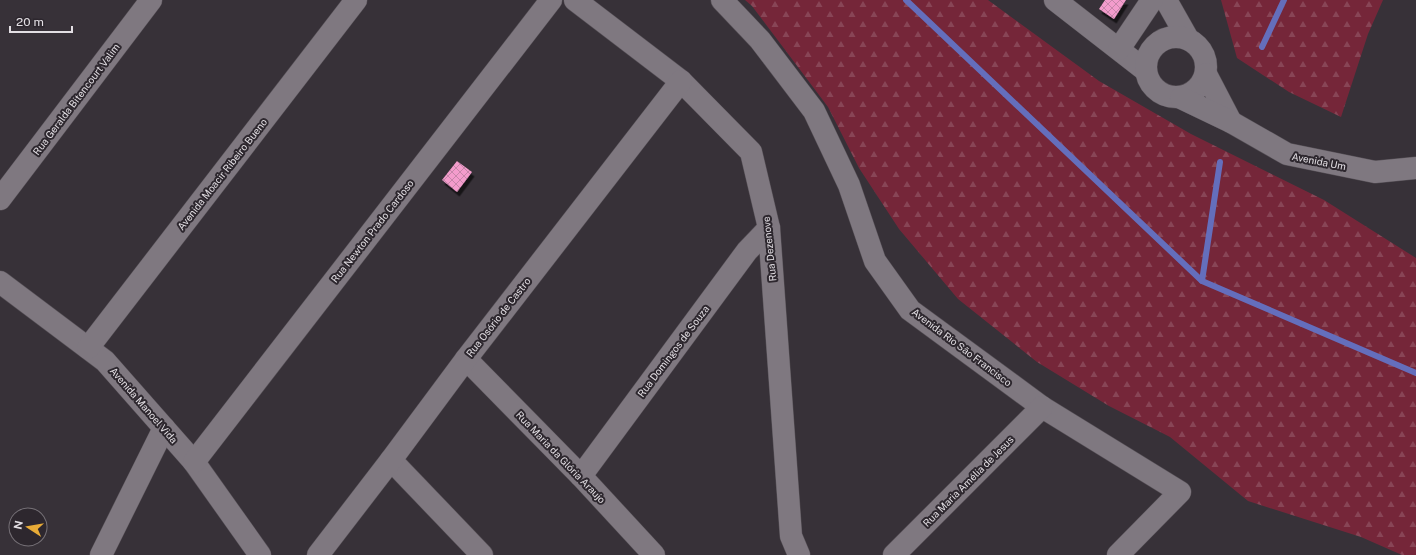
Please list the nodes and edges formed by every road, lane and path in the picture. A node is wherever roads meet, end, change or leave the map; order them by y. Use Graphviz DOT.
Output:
graph roads {
  1 [pos="151,0"];
  2 [pos="356,0"];
  3 [pos="551,0"];
  4 [pos="575,0"];
  5 [pos="722,0"];
  6 [pos="1056,0"];
  7 [pos="1152,0"];
  8 [pos="1166,0"];
  9 [pos="1188,39"];
  10 [pos="1119,49"];
  11 [pos="1145,70"];
  12 [pos="1206,74"];
  13 [pos="681,81"];
  14 [pos="1181,98"];
  15 [pos="1231,122"];
  16 [pos="1416,168"];
  17 [pos="0,199"];
  18 [pos="769,228"];
  19 [pos="0,282"];
  20 [pos="88,348"];
  21 [pos="466,359"];
  22 [pos="1042,407"];
  23 [pos="164,428"];
  24 [pos="392,460"];
  25 [pos="194,462"];
  26 [pos="581,476"];
  27 [pos="100,555"];
  28 [pos="260,555"];
  29 [pos="318,555"];
  30 [pos="482,555"];
  31 [pos="654,555"];
  32 [pos="799,555"];
  33 [pos="894,555"];
  34 [pos="1118,555"];
  1 -- 17 [label="street, Rua Geralda Bitencourt Valim"];
  2 -- 20 [label="street, Avenida Moacir Ribeiro Bueno"];
  3 -- 25 [label="street, Rua Newton Prado Cardoso"];
  4 -- 13 [label="street, Rua Dezenove"];
  5 -- 22 [label="street, Avenida Rio São Francisco"];
  6 -- 10 [label="street"];
  7 -- 10 [label="street"];
  8 -- 9 [label="street"];
  9 -- 11 [label="street"];
  9 -- 12 [label="street"];
  10 -- 11 [label="street"];
  11 -- 14 [label="street"];
  12 -- 14 [label="street"];
  12 -- 15 [label="street"];
  13 -- 18 [label="street, Rua Dezenove"];
  13 -- 21 [label="street, Rua Osório de Castro"];
  14 -- 15 [label="street, Avenida Um"];
  15 -- 16 [label="street, Avenida Um"];
  18 -- 26 [label="street, Rua Domingos de Souza"];
  18 -- 32 [label="street, Rua Dezenove"];
  19 -- 20 [label="street, Avenida Manoel Vida"];
  20 -- 23 [label="street, Avenida Manoel Vida"];
  21 -- 24 [label="street, Rua Osório de Castro"];
  21 -- 26 [label="street, Rua Maria da Glória Araujo"];
  22 -- 33 [label="street, Rua Maria Amélia de Jesus"];
  22 -- 34 [label="street, Avenida Rio São Francisco"];
  23 -- 25 [label="street, Avenida Manoel Vida"];
  23 -- 27 [label="street"];
  24 -- 29 [label="street, Rua Osório de Castro"];
  24 -- 30 [label="street"];
  25 -- 28 [label="street, Avenida Manoel Vida"];
  26 -- 31 [label="street, Rua Maria da Glória Araujo"];
}
